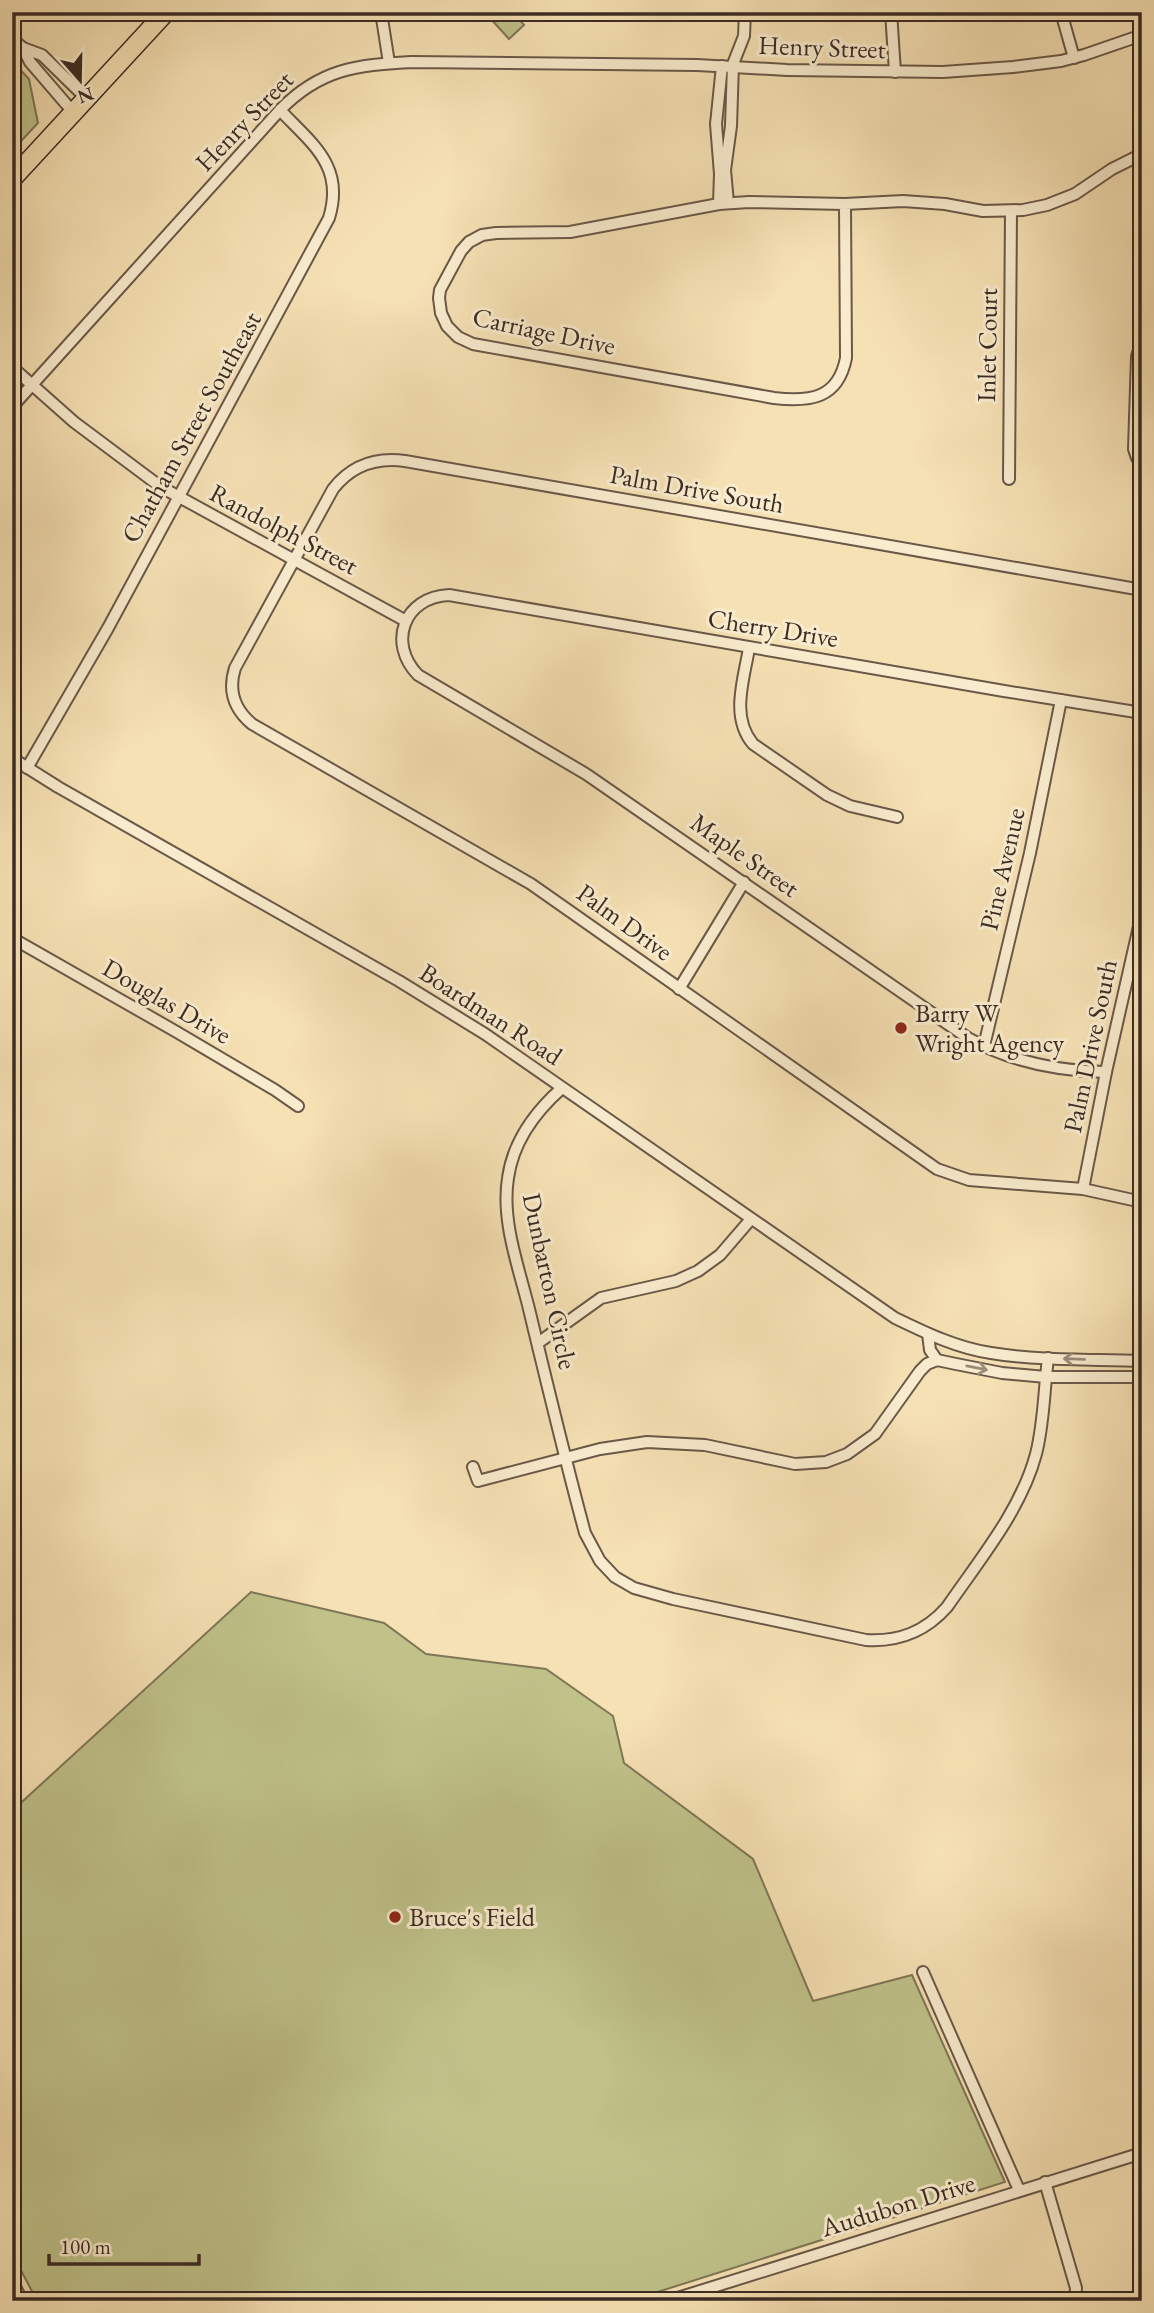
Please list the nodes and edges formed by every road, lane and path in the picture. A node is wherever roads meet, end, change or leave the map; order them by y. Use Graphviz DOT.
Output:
graph roads {
  1 [pos="166,12"];
  2 [pos="382,12"];
  3 [pos="745,12"];
  4 [pos="891,12"];
  5 [pos="1061,12"];
  6 [pos="1142,35"];
  7 [pos="12,39"];
  8 [pos="23,48"];
  9 [pos="1074,58"];
  10 [pos="389,63"];
  11 [pos="728,67"];
  12 [pos="895,72"];
  13 [pos="86,99"];
  14 [pos="280,110"];
  15 [pos="73,112"];
  16 [pos="1142,154"];
  17 [pos="12,179"];
  18 [pos="723,204"];
  19 [pos="845,204"];
  20 [pos="1011,212"];
  21 [pos="1142,342"];
  22 [pos="12,367"];
  23 [pos="32,385"];
  24 [pos="12,407"];
  25 [pos="1142,462"];
  26 [pos="1009,479"];
  27 [pos="178,497"];
  28 [pos="295,561"];
  29 [pos="1142,590"];
  30 [pos="406,621"];
  31 [pos="749,648"];
  32 [pos="1061,700"];
  33 [pos="1142,713"];
  34 [pos="12,758"];
  35 [pos="27,768"];
  36 [pos="897,817"];
  37 [pos="744,882"];
  38 [pos="1142,913"];
  39 [pos="12,938"];
  40 [pos="679,989"];
  41 [pos="984,1046"];
  42 [pos="1106,1072"];
  43 [pos="562,1088"];
  44 [pos="298,1106"];
  45 [pos="1083,1189"];
  46 [pos="1142,1202"];
  47 [pos="751,1219"];
  48 [pos="928,1334"];
  49 [pos="538,1343"];
  50 [pos="1048,1358"];
  51 [pos="937,1360"];
  52 [pos="1142,1361"];
  53 [pos="1046,1377"];
  54 [pos="1142,1377"];
  55 [pos="566,1457"];
  56 [pos="473,1467"];
  57 [pos="923,1972"];
  58 [pos="1142,2153"];
  59 [pos="1045,2182"];
  60 [pos="1018,2190"];
  61 [pos="12,2285"];
  62 [pos="20,2301"];
  63 [pos="668,2301"];
  64 [pos="1075,2301"];
  1 -- 13 [label="main road"];
  2 -- 10 [label="street"];
  3 -- 11 [label="street"];
  4 -- 12 [label="street"];
  5 -- 9 [label="street"];
  6 -- 9 [label="street, Henry Street"];
  7 -- 8 [label="street"];
  8 -- 13 [label="street"];
  8 -- 15 [label="street"];
  9 -- 12 [label="street, Henry Street"];
  10 -- 11 [label="street, Henry Street"];
  10 -- 14 [label="street, Henry Street"];
  11 -- 12 [label="street, Henry Street"];
  11 -- 18 [label="street"];
  13 -- 15 [label="main road"];
  14 -- 23 [label="street, Henry Street"];
  14 -- 27 [label="street, Chatham Street Southeast"];
  15 -- 17 [label="main road"];
  16 -- 20 [label="street, Carriage Drive"];
  18 -- 19 [label="street, Carriage Drive"];
  18 -- 19 [label="street, Carriage Drive"];
  19 -- 20 [label="street, Carriage Drive"];
  20 -- 26 [label="street, Inlet Court"];
  21 -- 25 [label="street"];
  22 -- 23 [label="street, Randolph Street"];
  23 -- 24 [label="street, Henry Street"];
  23 -- 27 [label="street, Randolph Street"];
  27 -- 28 [label="street, Randolph Street"];
  27 -- 35 [label="street, Chatham Street Southeast"];
  28 -- 29 [label="street, Palm Drive South"];
  28 -- 30 [label="street, Randolph Street"];
  28 -- 40 [label="street, Palm Drive"];
  30 -- 31 [label="street, Cherry Drive"];
  30 -- 37 [label="street, Maple Street"];
  31 -- 32 [label="street, Cherry Drive"];
  31 -- 36 [label="street"];
  32 -- 33 [label="street, Cherry Drive"];
  32 -- 41 [label="street, Pine Avenue"];
  34 -- 35 [label="street, Boardman Road"];
  35 -- 43 [label="street, Boardman Road"];
  37 -- 40 [label="street"];
  37 -- 41 [label="street, Maple Street"];
  38 -- 42 [label="street, Palm Drive South"];
  39 -- 44 [label="street, Douglas Drive"];
  40 -- 45 [label="street, Palm Drive"];
  41 -- 42 [label="street, Maple Street"];
  42 -- 45 [label="street, Palm Drive South"];
  43 -- 47 [label="street, Boardman Road"];
  43 -- 49 [label="street, Dunbarton Circle"];
  45 -- 46 [label="street, Palm Drive"];
  47 -- 48 [label="street, Boardman Road"];
  47 -- 49 [label="street"];
  48 -- 50 [label="street, Boardman Road"];
  48 -- 51 [label="street"];
  49 -- 55 [label="street, Dunbarton Circle"];
  52 -- 50 [label="street, Boardman Road, one-way"];
  50 -- 53 [label="street, Dunbarton Circle"];
  51 -- 53 [label="street, one-way"];
  51 -- 55 [label="street"];
  53 -- 54 [label="street"];
  53 -- 55 [label="street, Dunbarton Circle"];
  55 -- 56 [label="street"];
  57 -- 60 [label="street"];
  58 -- 59 [label="street, Audubon Drive"];
  59 -- 60 [label="street, Audubon Drive"];
  59 -- 64 [label="street"];
  60 -- 63 [label="street, Audubon Drive"];
  61 -- 62 [label="street"];
}
